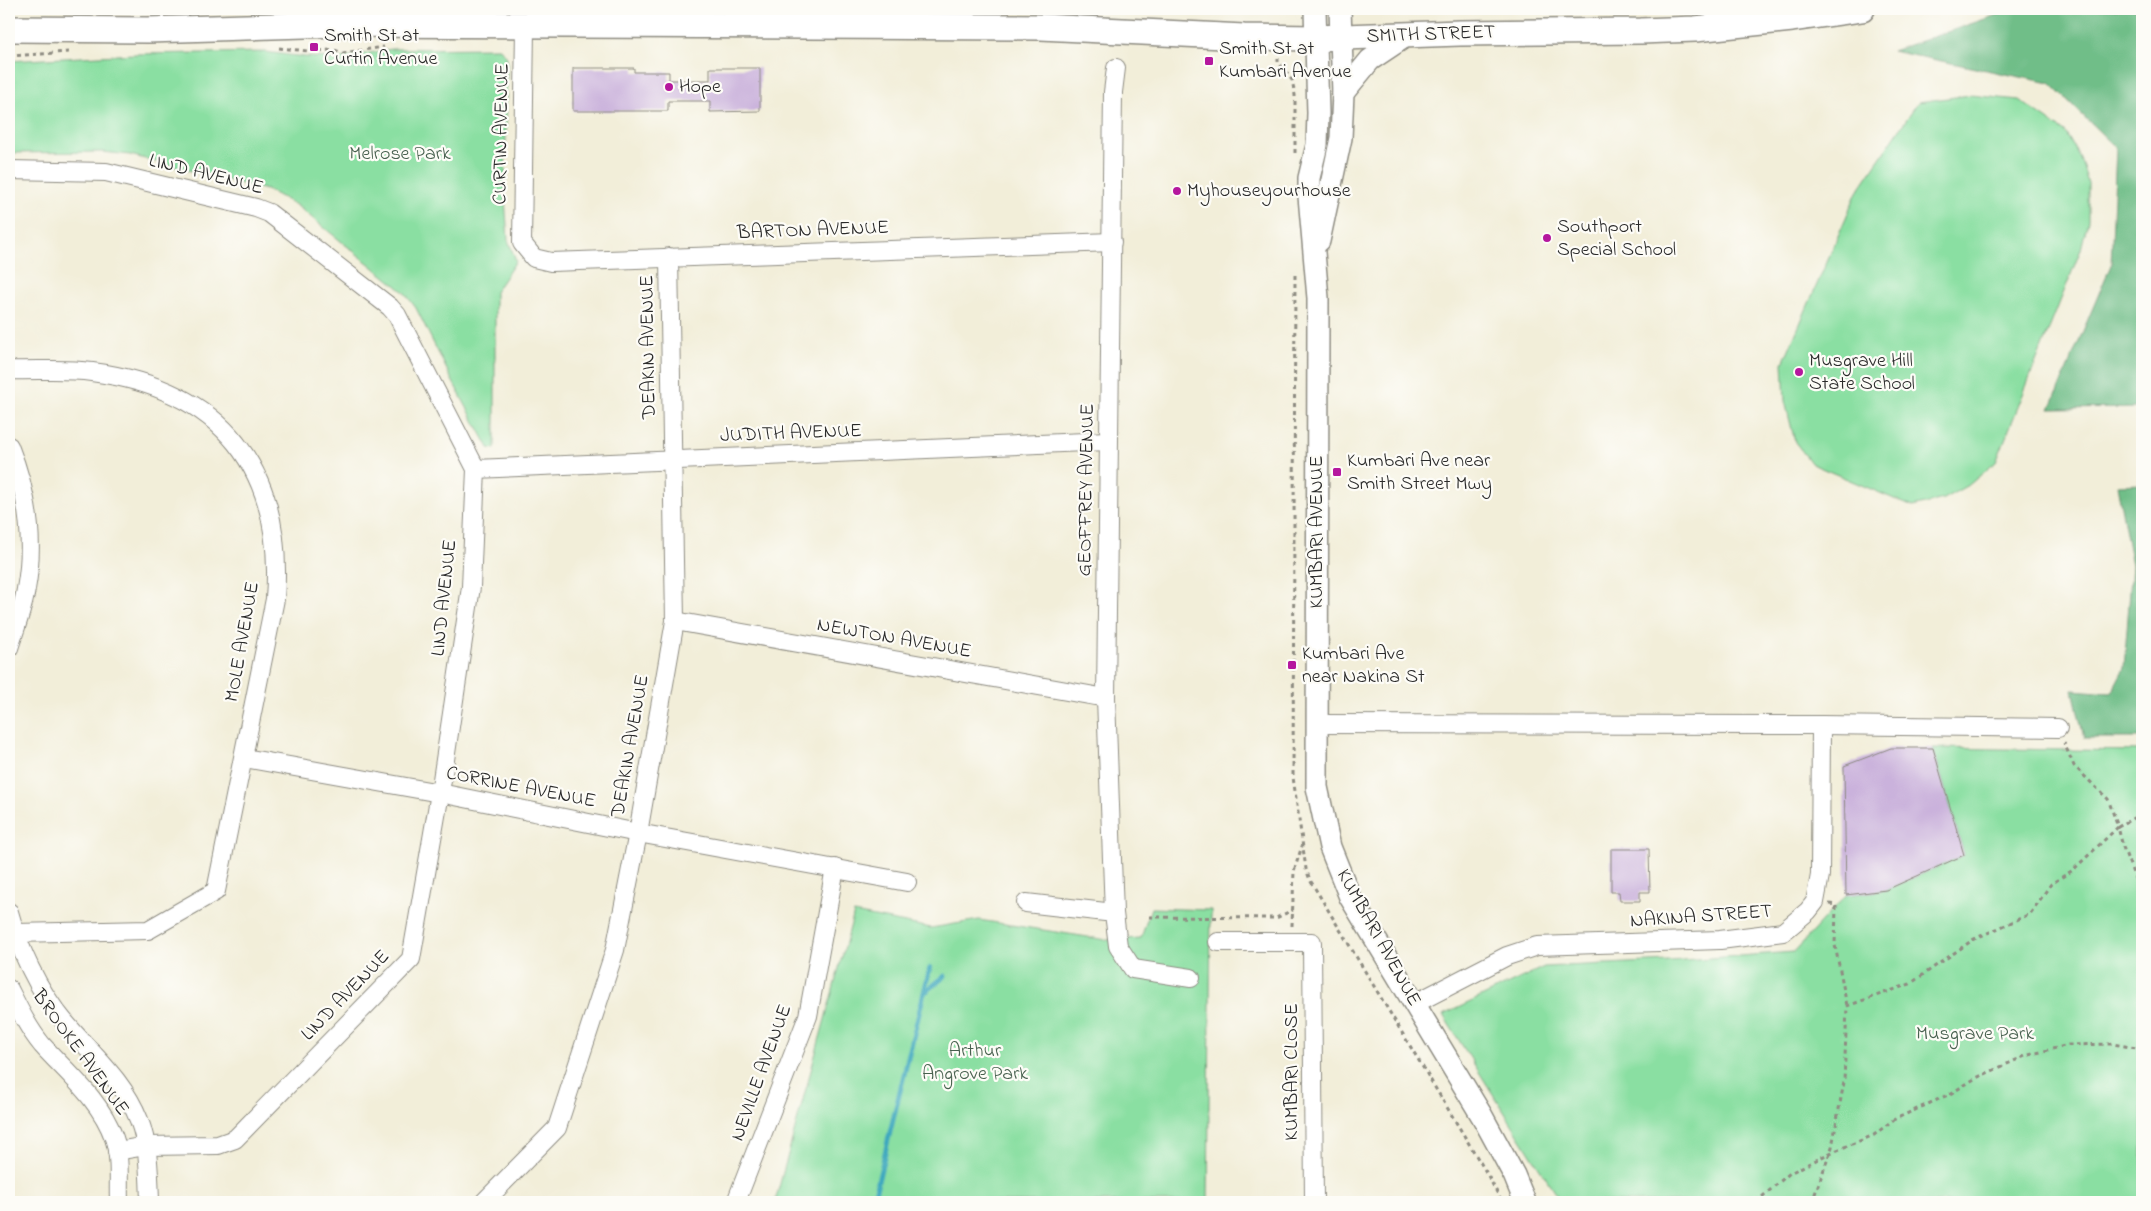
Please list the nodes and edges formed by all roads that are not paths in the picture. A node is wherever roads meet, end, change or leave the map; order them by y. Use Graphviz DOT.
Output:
graph roads {
  1 [pos="1315,9"];
  2 [pos="1340,9"];
  3 [pos="1862,9"];
  4 [pos="525,26"];
  5 [pos="11,30"];
  6 [pos="1409,34"];
  7 [pos="1342,37"];
  8 [pos="1315,38"];
  9 [pos="1116,68"];
  10 [pos="1343,94"];
  11 [pos="9,170"];
  12 [pos="1112,242"];
  13 [pos="522,243"];
  14 [pos="669,257"];
  15 [pos="1316,259"];
  16 [pos="9,370"];
  17 [pos="1108,441"];
  18 [pos="9,446"];
  19 [pos="672,460"];
  20 [pos="476,468"];
  21 [pos="675,621"];
  22 [pos="9,648"];
  23 [pos="1106,698"];
  24 [pos="1316,724"];
  25 [pos="1821,726"];
  26 [pos="2058,728"];
  27 [pos="244,758"];
  28 [pos="440,793"];
  29 [pos="638,833"];
  30 [pos="835,868"];
  31 [pos="908,882"];
  32 [pos="1026,903"];
  33 [pos="9,912"];
  34 [pos="1114,913"];
  35 [pos="16,932"];
  36 [pos="1218,942"];
  37 [pos="1191,978"];
  38 [pos="9,989"];
  39 [pos="1414,1004"];
  40 [pos="146,1146"];
  41 [pos="117,1151"];
  42 [pos="119,1202"];
  43 [pos="150,1202"];
  44 [pos="484,1202"];
  45 [pos="736,1202"];
  46 [pos="1314,1202"];
  47 [pos="1526,1202"];
  1 -- 8 [label="main road, KUMBARI AVENUE"];
  2 -- 7 [label="main road, KUMBARI AVENUE"];
  3 -- 6 [label="highway, SMITH STREET"];
  4 -- 5 [label="highway, SMITH STREET"];
  4 -- 8 [label="highway, SMITH STREET"];
  4 -- 13 [label="street, CURTIN AVENUE"];
  6 -- 7 [label="highway, SMITH STREET"];
  6 -- 10 [label="main road"];
  7 -- 8 [label="highway, SMITH STREET"];
  7 -- 10 [label="main road, KUMBARI AVENUE"];
  8 -- 15 [label="main road, KUMBARI AVENUE"];
  9 -- 12 [label="street, GEOFFREY AVENUE"];
  10 -- 15 [label="main road, KUMBARI AVENUE"];
  11 -- 20 [label="street, LIND AVENUE"];
  12 -- 14 [label="street, BARTON AVENUE"];
  12 -- 17 [label="street, GEOFFREY AVENUE"];
  13 -- 14 [label="street, BARTON AVENUE"];
  14 -- 19 [label="street, DEAKIN AVENUE"];
  15 -- 24 [label="main road, KUMBARI AVENUE"];
  16 -- 27 [label="street, MOLE AVENUE"];
  17 -- 19 [label="street, JUDITH AVENUE"];
  17 -- 23 [label="street, GEOFFREY AVENUE"];
  18 -- 22 [label="street"];
  19 -- 20 [label="street, JUDITH AVENUE"];
  19 -- 21 [label="street, DEAKIN AVENUE"];
  20 -- 28 [label="street, LIND AVENUE"];
  21 -- 23 [label="street, NEWTON AVENUE"];
  21 -- 29 [label="street, DEAKIN AVENUE"];
  23 -- 34 [label="street, GEOFFREY AVENUE"];
  24 -- 25 [label="street"];
  24 -- 39 [label="main road, KUMBARI AVENUE"];
  25 -- 26 [label="street"];
  25 -- 39 [label="street, NAKINA STREET"];
  27 -- 28 [label="street, CORRINE AVENUE"];
  27 -- 35 [label="street, MOLE AVENUE"];
  28 -- 29 [label="street, CORRINE AVENUE"];
  28 -- 40 [label="street, LIND AVENUE"];
  29 -- 30 [label="street, CORRINE AVENUE"];
  29 -- 44 [label="street, DEAKIN AVENUE"];
  30 -- 31 [label="street, CORRINE AVENUE"];
  30 -- 45 [label="street, NEVILLE AVENUE"];
  32 -- 34 [label="street"];
  33 -- 35 [label="street, BROOKE AVENUE"];
  34 -- 37 [label="street, GEOFFREY AVENUE"];
  35 -- 40 [label="street, BROOKE AVENUE"];
  36 -- 46 [label="street, KUMBARI CLOSE"];
  38 -- 41 [label="street, BROOKE AVENUE"];
  39 -- 47 [label="main road, KUMBARI AVENUE"];
  40 -- 41 [label="street, LIND AVENUE"];
  40 -- 43 [label="street, BROOKE AVENUE"];
  41 -- 42 [label="street, BROOKE AVENUE"];
}
